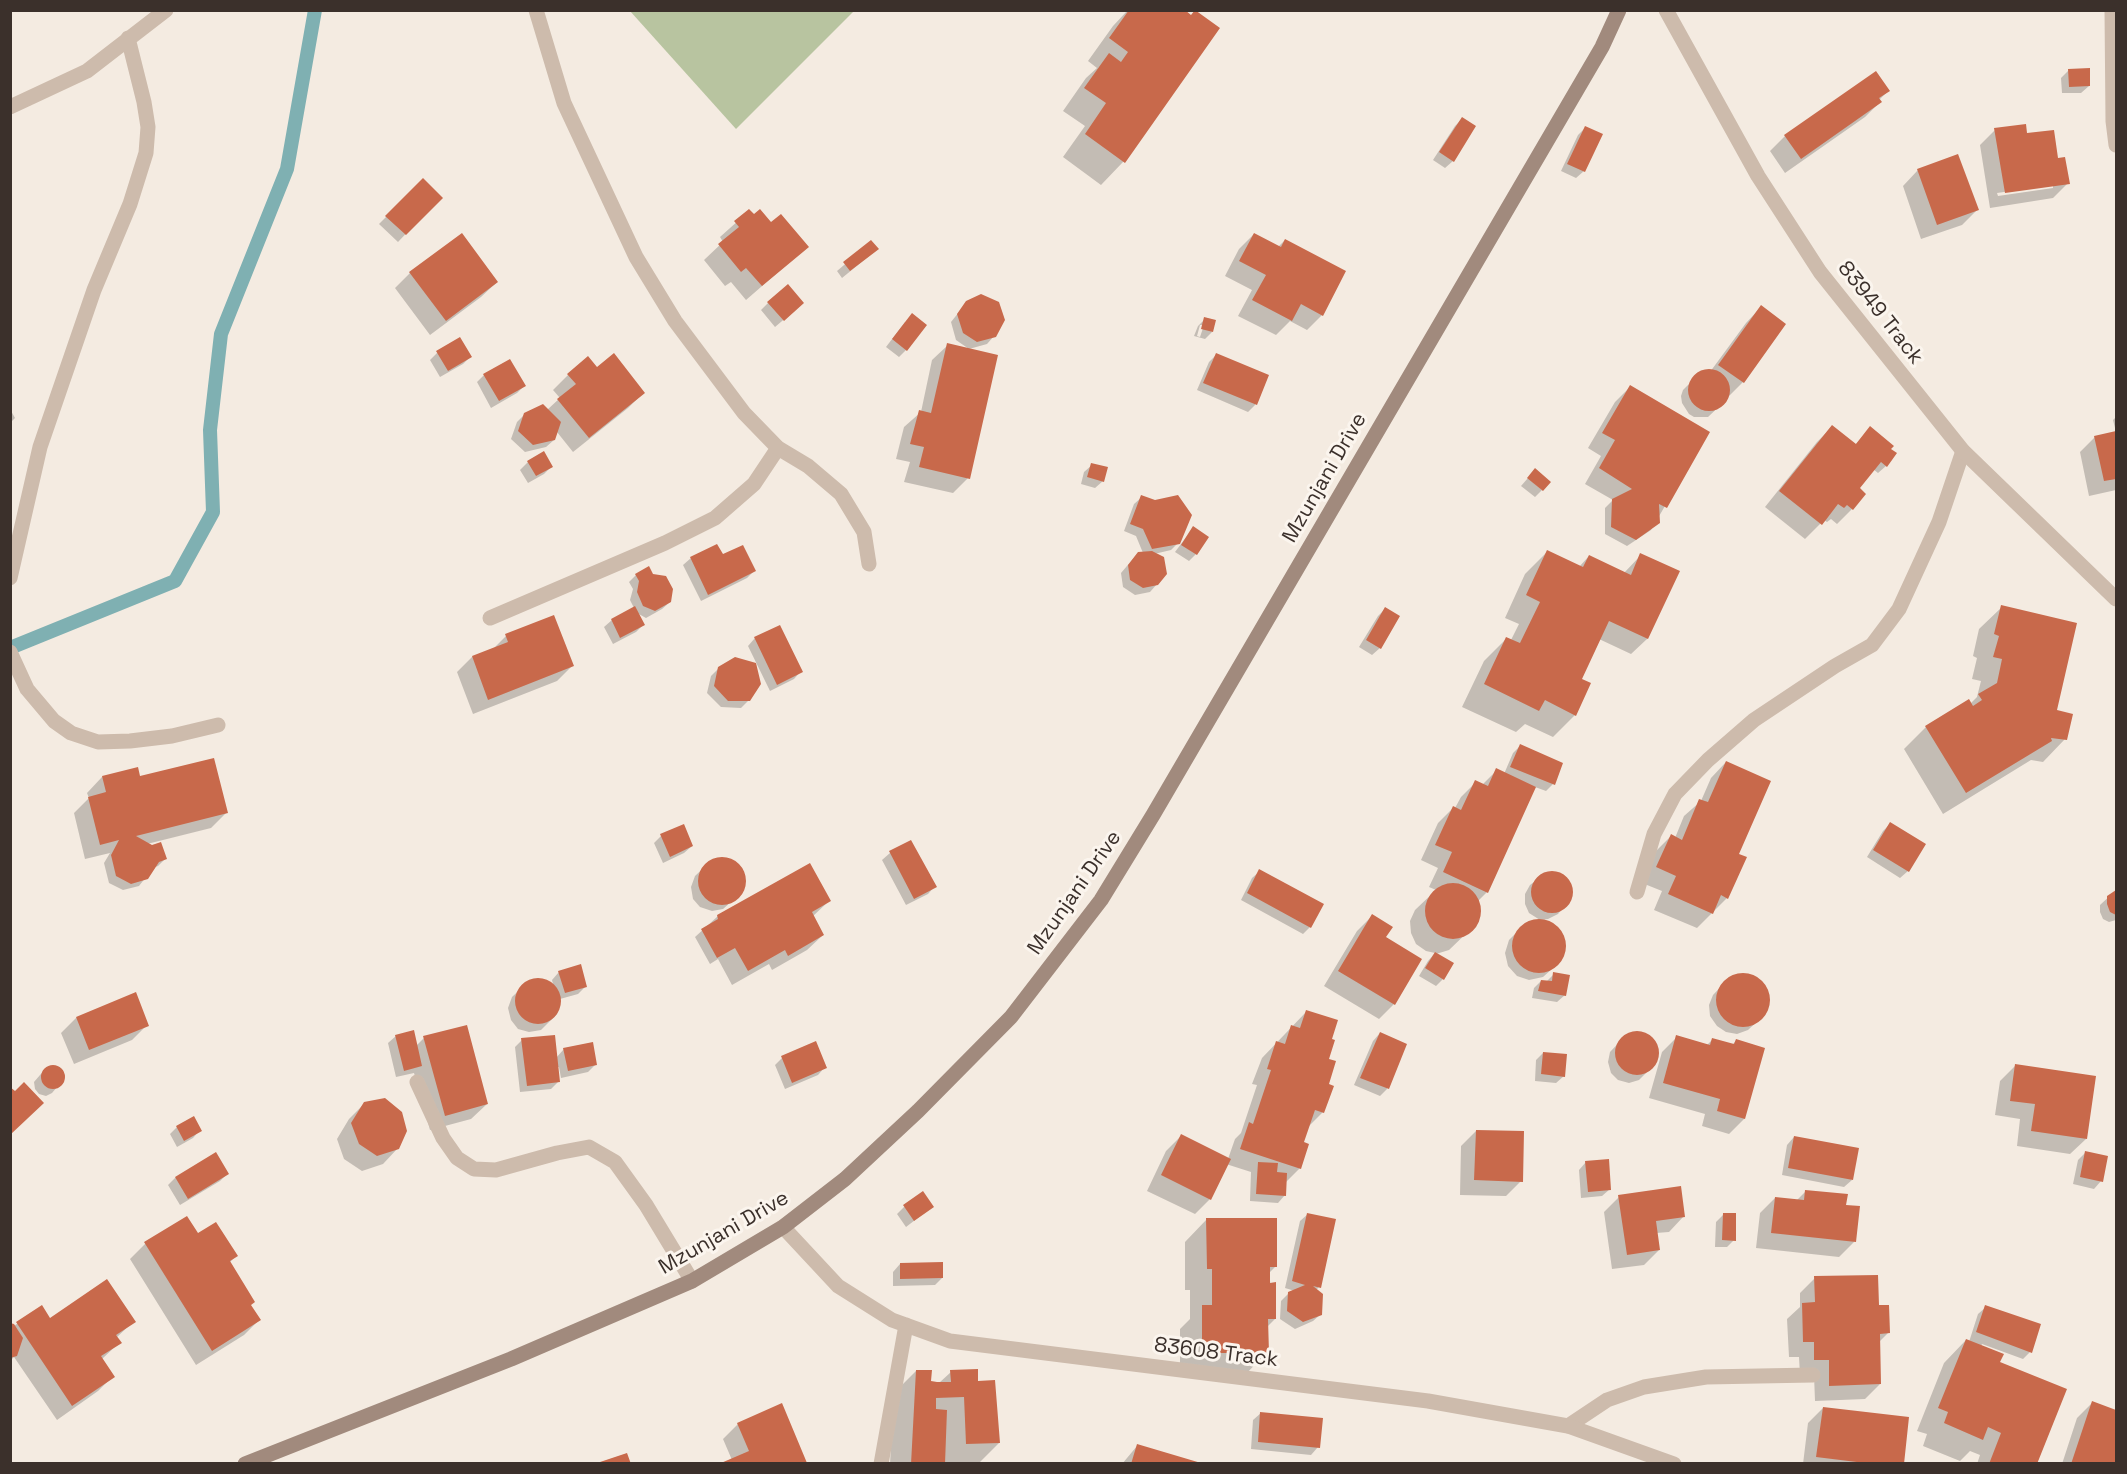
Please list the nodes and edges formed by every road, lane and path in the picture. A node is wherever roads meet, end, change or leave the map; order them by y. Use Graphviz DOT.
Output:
graph roads {
  1 [pos="165,10"];
  2 [pos="536,10"];
  3 [pos="1619,10"];
  4 [pos="1666,10"];
  5 [pos="2112,10"];
  6 [pos="128,38"];
  7 [pos="10,107"];
  8 [pos="2116,145"];
  9 [pos="778,448"];
  10 [pos="1963,451"];
  11 [pos="869,564"];
  12 [pos="10,578"];
  13 [pos="2116,599"];
  14 [pos="490,618"];
  15 [pos="10,652"];
  16 [pos="218,725"];
  17 [pos="1637,892"];
  18 [pos="417,1082"];
  19 [pos="783,1227"];
  20 [pos="692,1281"];
  21 [pos="906,1325"];
  22 [pos="1813,1374"];
  23 [pos="1568,1426"];
  24 [pos="245,1464"];
  25 [pos="881,1464"];
  26 [pos="1674,1464"];
  1 -- 6 [label="street"];
  2 -- 9 [label="street"];
  3 -- 19 [label="main road, Mzunjani Drive"];
  4 -- 10 [label="street, 83949 Track"];
  5 -- 8 [label="street"];
  6 -- 7 [label="street"];
  6 -- 12 [label="street"];
  9 -- 11 [label="street"];
  9 -- 14 [label="street"];
  10 -- 13 [label="street, 83949 Track"];
  10 -- 17 [label="street"];
  15 -- 16 [label="street"];
  18 -- 20 [label="street"];
  19 -- 20 [label="main road, Mzunjani Drive"];
  19 -- 21 [label="street, 83608 Track"];
  20 -- 24 [label="main road, Mzunjani Drive"];
  21 -- 23 [label="street, 83608 Track"];
  21 -- 25 [label="street"];
  22 -- 23 [label="street"];
  23 -- 26 [label="street, 83608 Track"];
}
